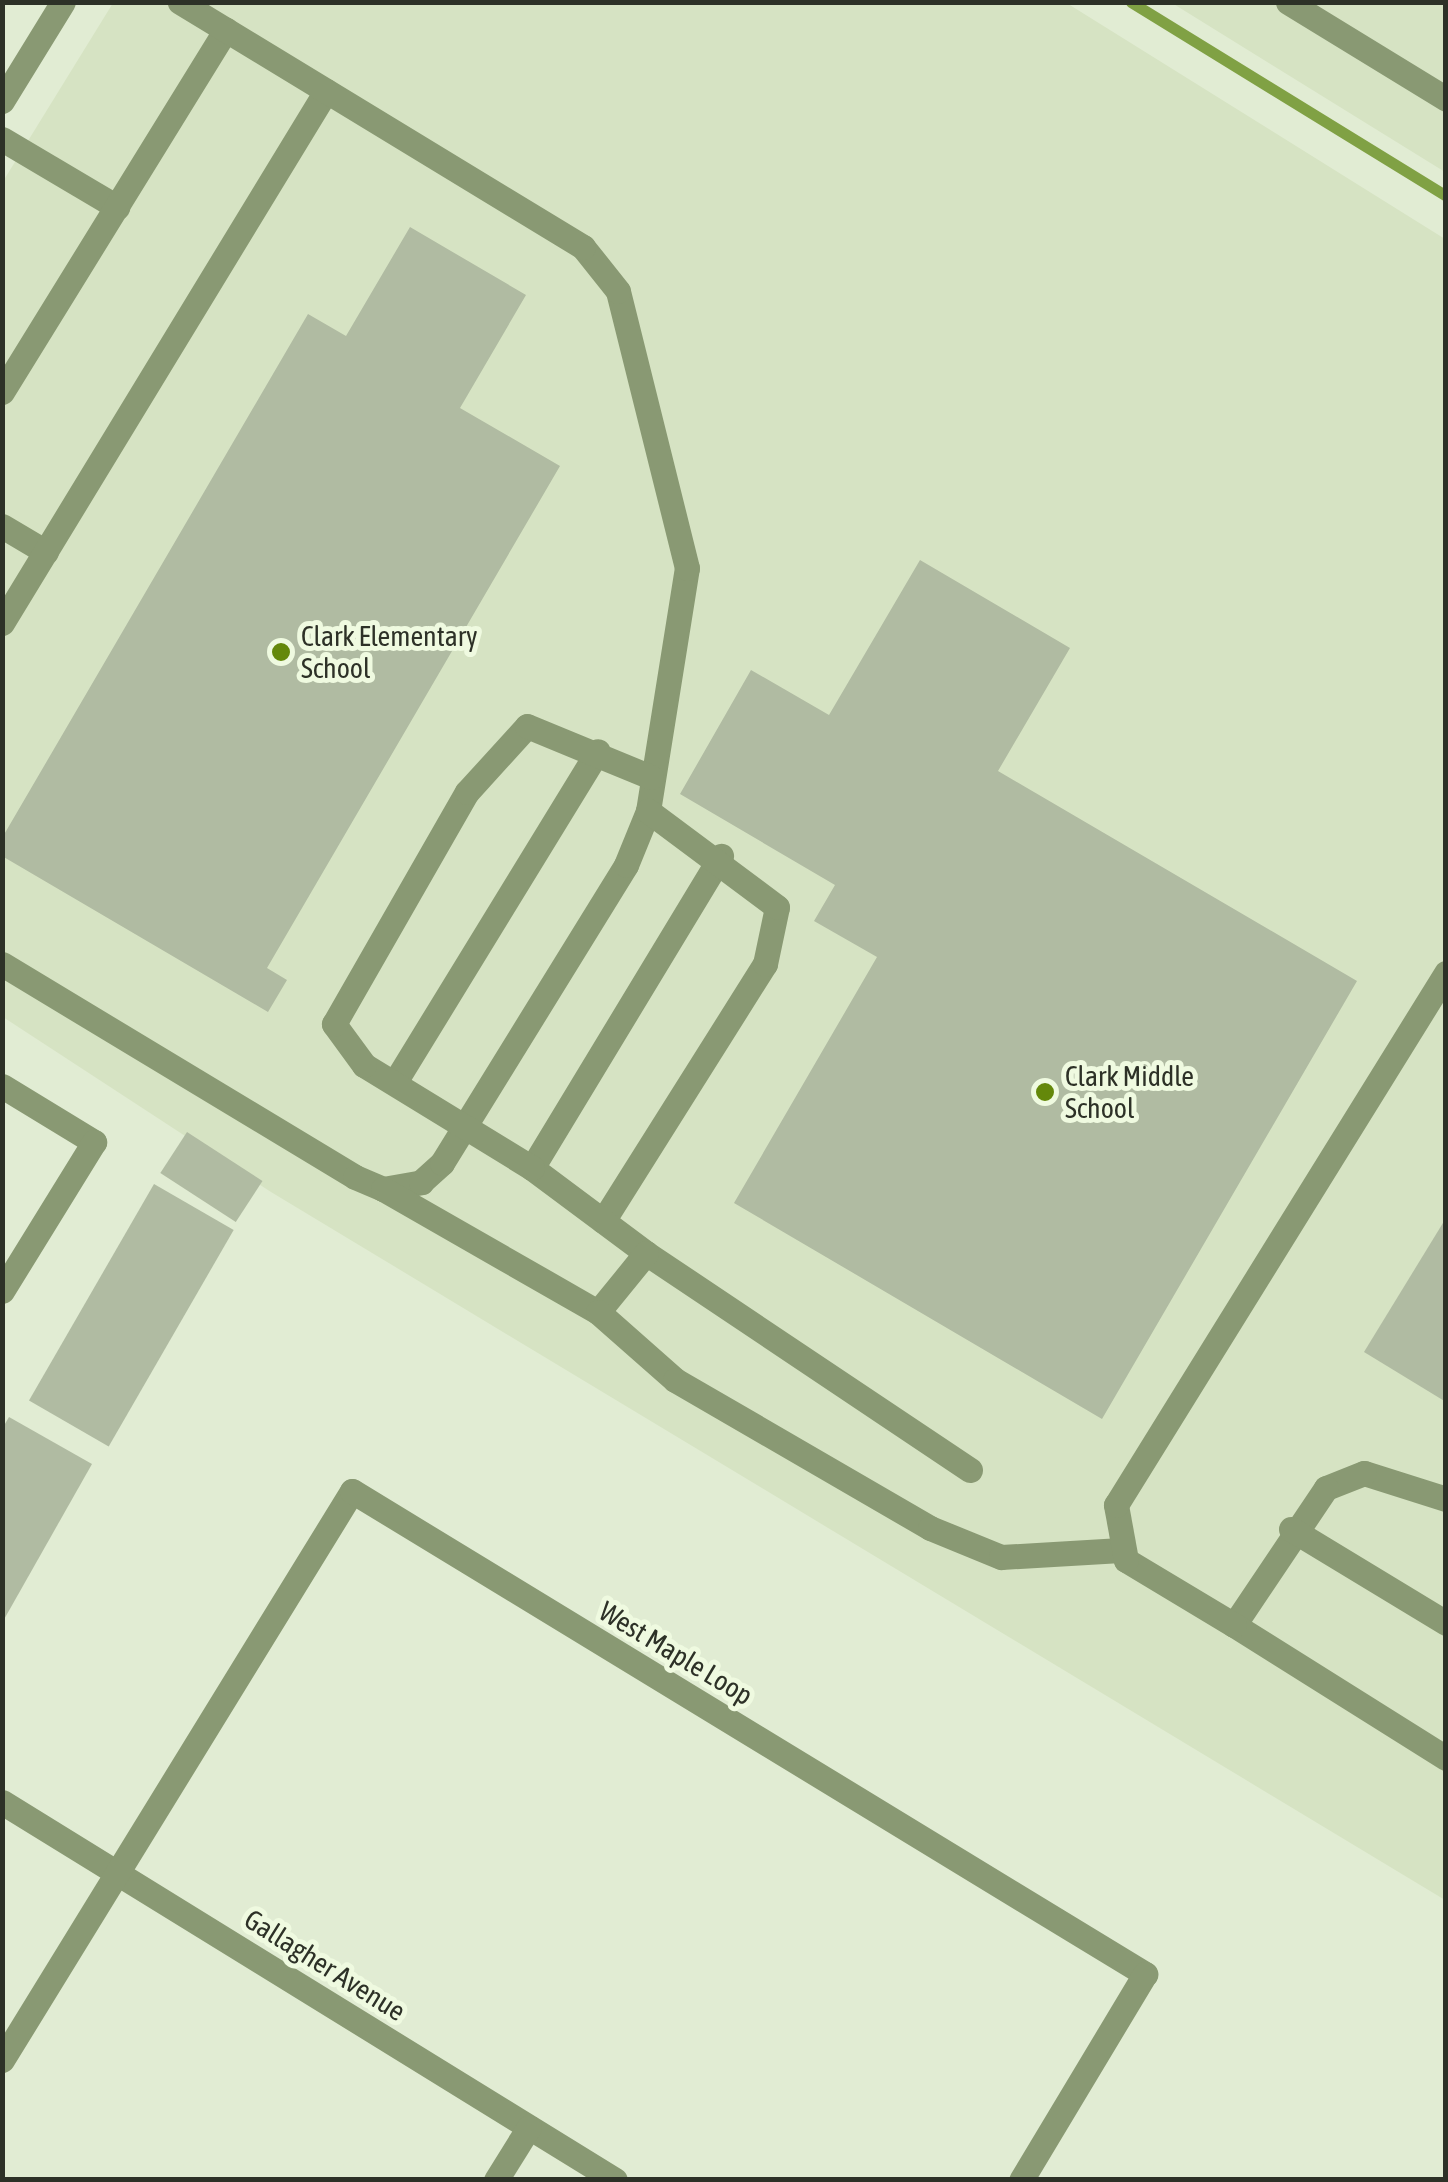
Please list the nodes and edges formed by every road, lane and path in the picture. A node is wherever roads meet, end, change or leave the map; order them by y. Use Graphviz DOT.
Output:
graph roads {
  1 [pos="62,2"];
  2 [pos="180,2"];
  3 [pos="1288,2"];
  4 [pos="1330,13"];
  5 [pos="226,30"];
  6 [pos="326,91"];
  7 [pos="1446,99"];
  8 [pos="2,101"];
  9 [pos="2,139"];
  10 [pos="117,207"];
  11 [pos="2,392"];
  12 [pos="2,526"];
  13 [pos="46,552"];
  14 [pos="2,623"];
  15 [pos="598,751"];
  16 [pos="651,777"];
  17 [pos="648,810"];
  18 [pos="720,856"];
  19 [pos="2,964"];
  20 [pos="1446,974"];
  21 [pos="395,1082"];
  22 [pos="2,1086"];
  23 [pos="464,1128"];
  24 [pos="532,1168"];
  25 [pos="383,1189"];
  26 [pos="603,1221"];
  27 [pos="646,1253"];
  28 [pos="2,1291"];
  29 [pos="598,1312"];
  30 [pos="970,1470"];
  31 [pos="1446,1499"];
  32 [pos="1291,1529"];
  33 [pos="1120,1550"];
  34 [pos="1446,1622"];
  35 [pos="1234,1625"];
  36 [pos="1446,1758"];
  37 [pos="2,1802"];
  38 [pos="119,1874"];
  39 [pos="2,2060"];
  40 [pos="529,2126"];
  41 [pos="496,2180"];
  42 [pos="616,2180"];
  43 [pos="1020,2180"];
  1 -- 8 [label="street"];
  2 -- 5 [label="street"];
  3 -- 4 [label="street"];
  4 -- 7 [label="street"];
  5 -- 6 [label="street"];
  5 -- 10 [label="street"];
  6 -- 13 [label="street"];
  6 -- 16 [label="street"];
  9 -- 10 [label="street"];
  10 -- 11 [label="street"];
  12 -- 13 [label="street"];
  13 -- 14 [label="street"];
  15 -- 16 [label="street"];
  15 -- 21 [label="street"];
  15 -- 21 [label="street"];
  16 -- 17 [label="street"];
  17 -- 18 [label="street"];
  17 -- 23 [label="street"];
  18 -- 24 [label="street"];
  18 -- 26 [label="street"];
  19 -- 25 [label="street"];
  20 -- 33 [label="street"];
  21 -- 23 [label="street"];
  22 -- 28 [label="street"];
  23 -- 24 [label="street"];
  23 -- 25 [label="street"];
  24 -- 26 [label="street"];
  25 -- 29 [label="street"];
  26 -- 27 [label="street"];
  27 -- 29 [label="street"];
  27 -- 30 [label="street"];
  29 -- 33 [label="street"];
  31 -- 32 [label="street"];
  32 -- 34 [label="street"];
  32 -- 35 [label="street"];
  33 -- 35 [label="street"];
  35 -- 36 [label="street"];
  37 -- 38 [label="street, Gallagher Avenue"];
  38 -- 39 [label="street"];
  38 -- 40 [label="street, Gallagher Avenue"];
  38 -- 43 [label="street, West Maple Loop"];
  40 -- 41 [label="street"];
  40 -- 42 [label="street, Gallagher Avenue"];
}
